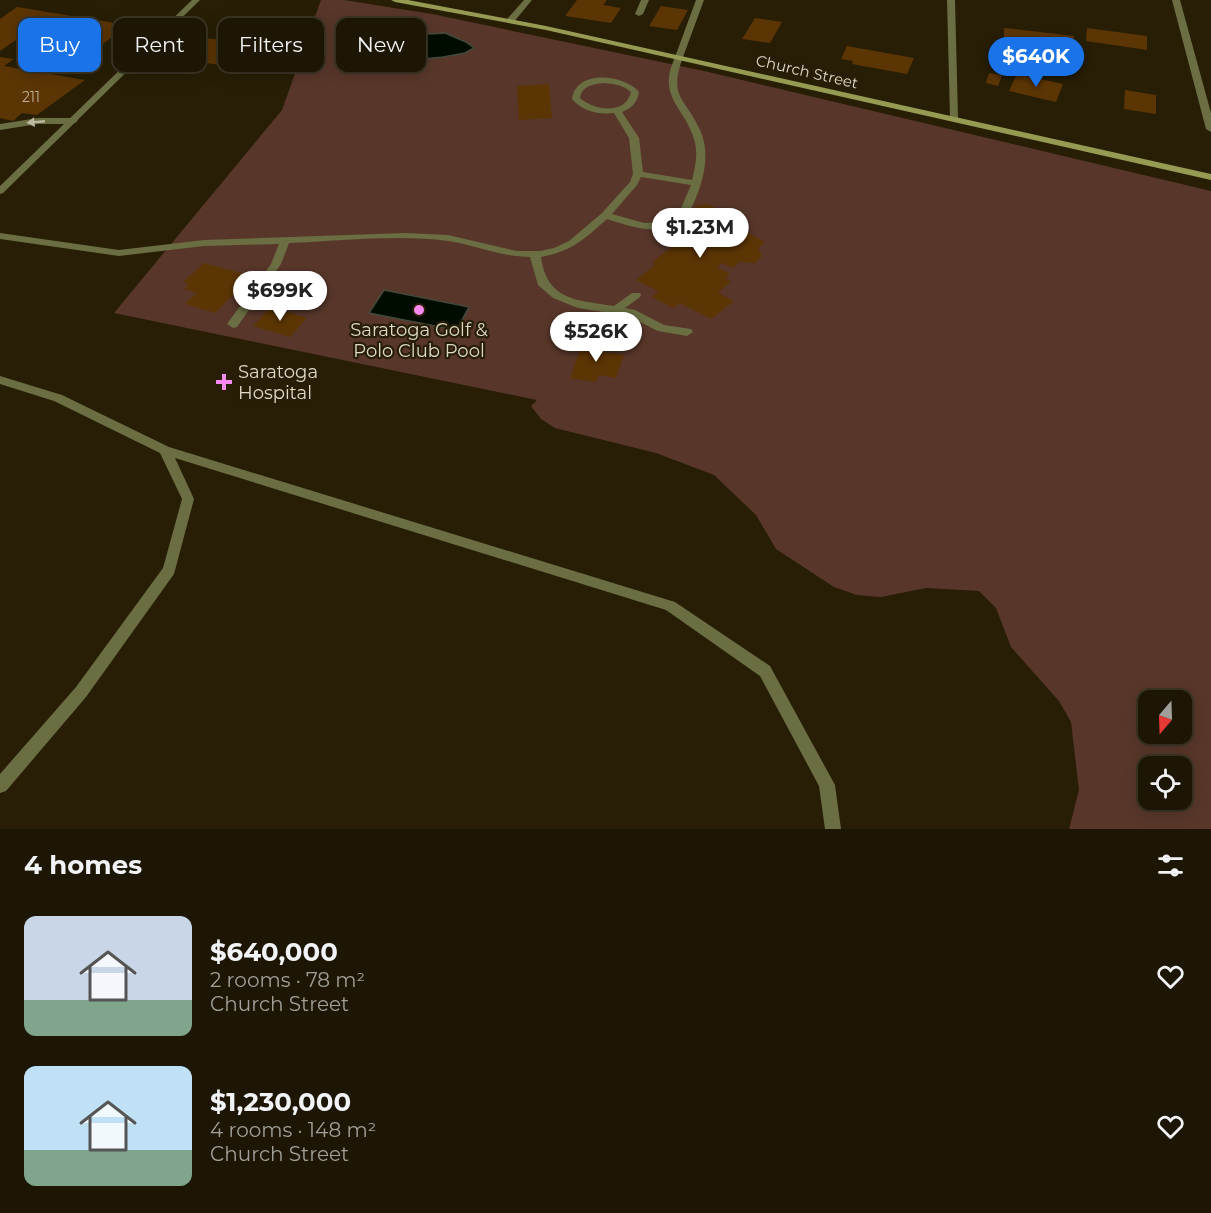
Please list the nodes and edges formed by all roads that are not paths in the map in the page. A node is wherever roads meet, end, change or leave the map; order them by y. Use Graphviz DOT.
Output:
graph roads {
  1 [pos="196,0"];
  2 [pos="395,0"];
  3 [pos="528,0"];
  4 [pos="645,0"];
  5 [pos="700,0"];
  6 [pos="951,0"];
  7 [pos="1176,0"];
  8 [pos="429,3"];
  9 [pos="639,14"];
  10 [pos="510,21"];
  11 [pos="679,57"];
  12 [pos="616,110"];
  13 [pos="954,118"];
  14 [pos="73,121"];
  15 [pos="0,128"];
  16 [pos="1211,129"];
  17 [pos="638,174"];
  18 [pos="1211,177"];
  19 [pos="694,183"];
  20 [pos="0,191"];
  21 [pos="685,211"];
  22 [pos="606,215"];
  23 [pos="667,225"];
  24 [pos="0,236"];
  25 [pos="285,241"];
  26 [pos="535,254"];
  27 [pos="636,295"];
  28 [pos="616,310"];
  29 [pos="233,324"];
  30 [pos="687,332"];
  31 [pos="0,380"];
  32 [pos="165,450"];
  33 [pos="0,786"];
  34 [pos="833,829"];
  1 -- 14 [label="street"];
  2 -- 8 [label="main road, Church Street"];
  3 -- 10 [label="street"];
  4 -- 9 [label="street"];
  5 -- 11 [label="street"];
  6 -- 13 [label="street"];
  7 -- 16 [label="street"];
  8 -- 10 [label="main road, Church Street"];
  10 -- 11 [label="main road, Church Street"];
  11 -- 13 [label="main road, Church Street"];
  11 -- 19 [label="street"];
  12 -- 12 [label="street"];
  12 -- 17 [label="street"];
  13 -- 18 [label="main road, Church Street"];
  14 -- 15 [label="street, one-way"];
  14 -- 20 [label="street"];
  17 -- 19 [label="street"];
  17 -- 22 [label="street"];
  19 -- 21 [label="street"];
  22 -- 23 [label="street"];
  22 -- 26 [label="street"];
  24 -- 25 [label="street"];
  25 -- 26 [label="street"];
  25 -- 29 [label="street"];
  26 -- 28 [label="street"];
  27 -- 28 [label="street"];
  28 -- 30 [label="street"];
  31 -- 32 [label="street"];
  32 -- 33 [label="street"];
  32 -- 34 [label="street"];
}
